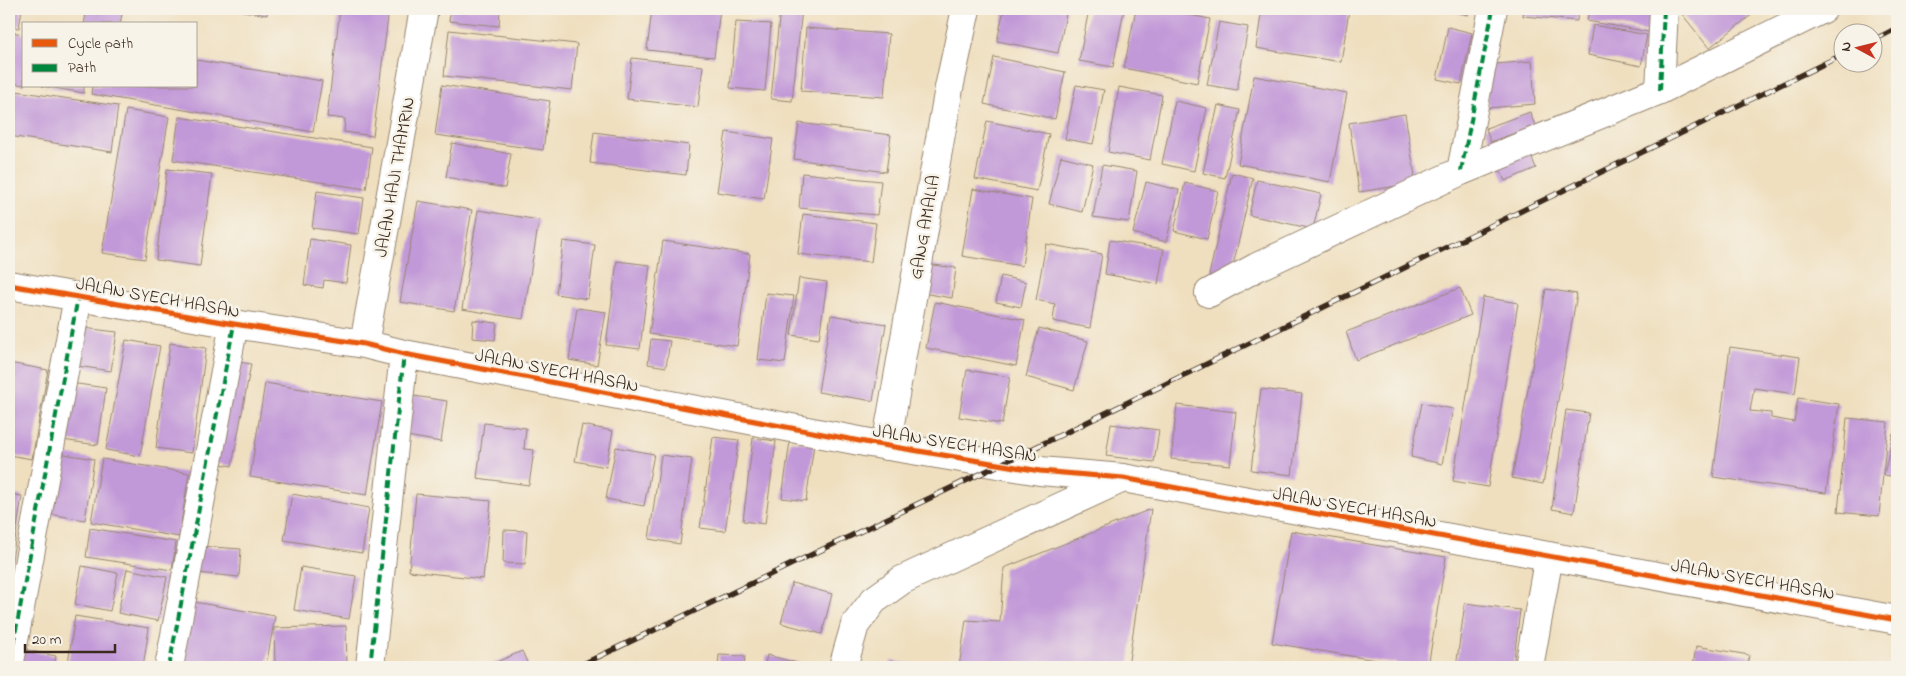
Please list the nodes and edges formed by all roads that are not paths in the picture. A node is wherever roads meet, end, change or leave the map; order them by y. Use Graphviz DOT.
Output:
graph roads {
  1 [pos="424,9"];
  2 [pos="966,9"];
  3 [pos="1493,9"];
  4 [pos="1664,9"];
  5 [pos="1824,9"];
  6 [pos="1660,90"];
  7 [pos="1461,171"];
  8 [pos="9,285"];
  9 [pos="1209,293"];
  10 [pos="78,297"];
  11 [pos="234,324"];
  12 [pos="364,344"];
  13 [pos="404,354"];
  14 [pos="886,446"];
  15 [pos="1123,478"];
  16 [pos="1549,556"];
  17 [pos="1897,620"];
  18 [pos="9,667"];
  19 [pos="169,667"];
  20 [pos="370,667"];
  21 [pos="843,667"];
  22 [pos="1528,667"];
  1 -- 12 [label="street, JALAN HAJI THAMRIN"];
  2 -- 14 [label="street, GANG AMALIA"];
  3 -- 7 [label="street"];
  4 -- 6 [label="street"];
  5 -- 6 [label="street"];
  6 -- 7 [label="street"];
  7 -- 9 [label="street"];
  8 -- 10 [label="street, JALAN SYECH HASAN"];
  10 -- 11 [label="street, JALAN SYECH HASAN"];
  10 -- 18 [label="street"];
  11 -- 12 [label="street, JALAN SYECH HASAN"];
  11 -- 19 [label="street"];
  12 -- 13 [label="street, JALAN SYECH HASAN"];
  13 -- 14 [label="street, JALAN SYECH HASAN"];
  13 -- 20 [label="street"];
  14 -- 15 [label="street, JALAN SYECH HASAN"];
  15 -- 16 [label="street, JALAN SYECH HASAN"];
  15 -- 21 [label="street"];
  16 -- 17 [label="street, JALAN SYECH HASAN"];
  16 -- 22 [label="street"];
}
